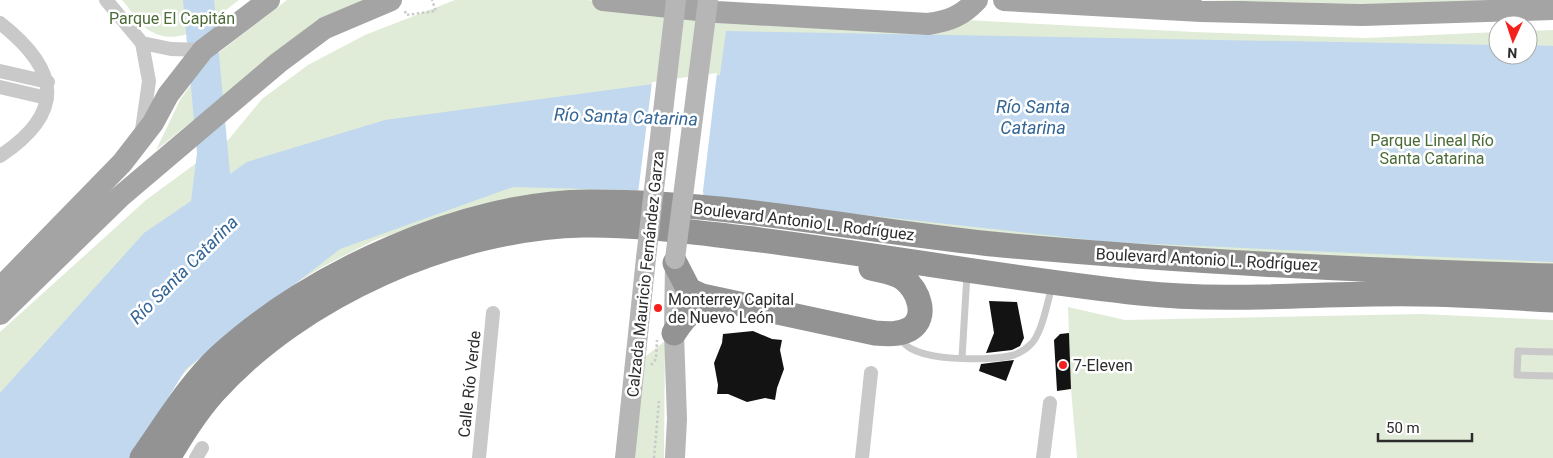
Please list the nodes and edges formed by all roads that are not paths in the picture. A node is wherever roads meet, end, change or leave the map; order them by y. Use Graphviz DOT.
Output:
graph roads {
  1 [pos="106,0"];
  2 [pos="269,0"];
  3 [pos="603,0"];
  4 [pos="676,0"];
  5 [pos="708,0"];
  6 [pos="977,0"];
  7 [pos="1004,0"];
  8 [pos="399,8"];
  9 [pos="1553,9"];
  10 [pos="0,23"];
  11 [pos="142,43"];
  12 [pos="203,50"];
  13 [pos="0,72"];
  14 [pos="48,82"];
  15 [pos="0,87"];
  16 [pos="47,98"];
  17 [pos="138,144"];
  18 [pos="0,156"];
  19 [pos="785,243"];
  20 [pos="675,261"];
  21 [pos="962,270"];
  22 [pos="1553,276"];
  23 [pos="1053,283"];
  24 [pos="0,288"];
  25 [pos="1553,300"];
  26 [pos="0,314"];
  27 [pos="493,314"];
  28 [pos="674,333"];
  29 [pos="901,338"];
  30 [pos="1553,352"];
  31 [pos="962,358"];
  32 [pos="871,373"];
  33 [pos="1553,376"];
  34 [pos="1050,403"];
  35 [pos="142,458"];
  36 [pos="168,458"];
  37 [pos="479,458"];
  38 [pos="625,458"];
  39 [pos="676,458"];
  40 [pos="862,458"];
  41 [pos="1043,458"];
  1 -- 11 [label="street"];
  2 -- 12 [label="main road"];
  3 -- 6 [label="main road"];
  4 -- 38 [label="main road, Calzada Mauricio Fernández Garza, bridge"];
  5 -- 20 [label="main road, Calzada Mauricio Fernández Garza, bridge"];
  7 -- 9 [label="main road"];
  8 -- 26 [label="main road"];
  10 -- 14 [label="street"];
  11 -- 12 [label="street"];
  11 -- 17 [label="street"];
  12 -- 17 [label="main road"];
  13 -- 14 [label="street"];
  14 -- 16 [label="street"];
  15 -- 16 [label="street"];
  16 -- 18 [label="street"];
  17 -- 24 [label="main road"];
  19 -- 21 [label="highway, Boulevard Antonio L. Rodríguez"];
  19 -- 29 [label="highway"];
  19 -- 36 [label="highway, Boulevard Antonio L. Rodríguez"];
  20 -- 28 [label="main road, Calzada Mauricio Fernández Garza"];
  20 -- 29 [label="highway"];
  21 -- 23 [label="highway, Boulevard Antonio L. Rodríguez"];
  21 -- 29 [label="highway"];
  21 -- 31 [label="lane"];
  22 -- 35 [label="highway, Boulevard Antonio L. Rodríguez"];
  23 -- 25 [label="highway, Boulevard Antonio L. Rodríguez"];
  23 -- 31 [label="lane"];
  27 -- 37 [label="street, Calle Río Verde"];
  28 -- 29 [label="highway"];
  28 -- 39 [label="main road, Calzada Mauricio Fernández Garza"];
  29 -- 31 [label="lane"];
  30 -- 33 [label="lane"];
  32 -- 40 [label="street"];
  34 -- 41 [label="street"];
}
